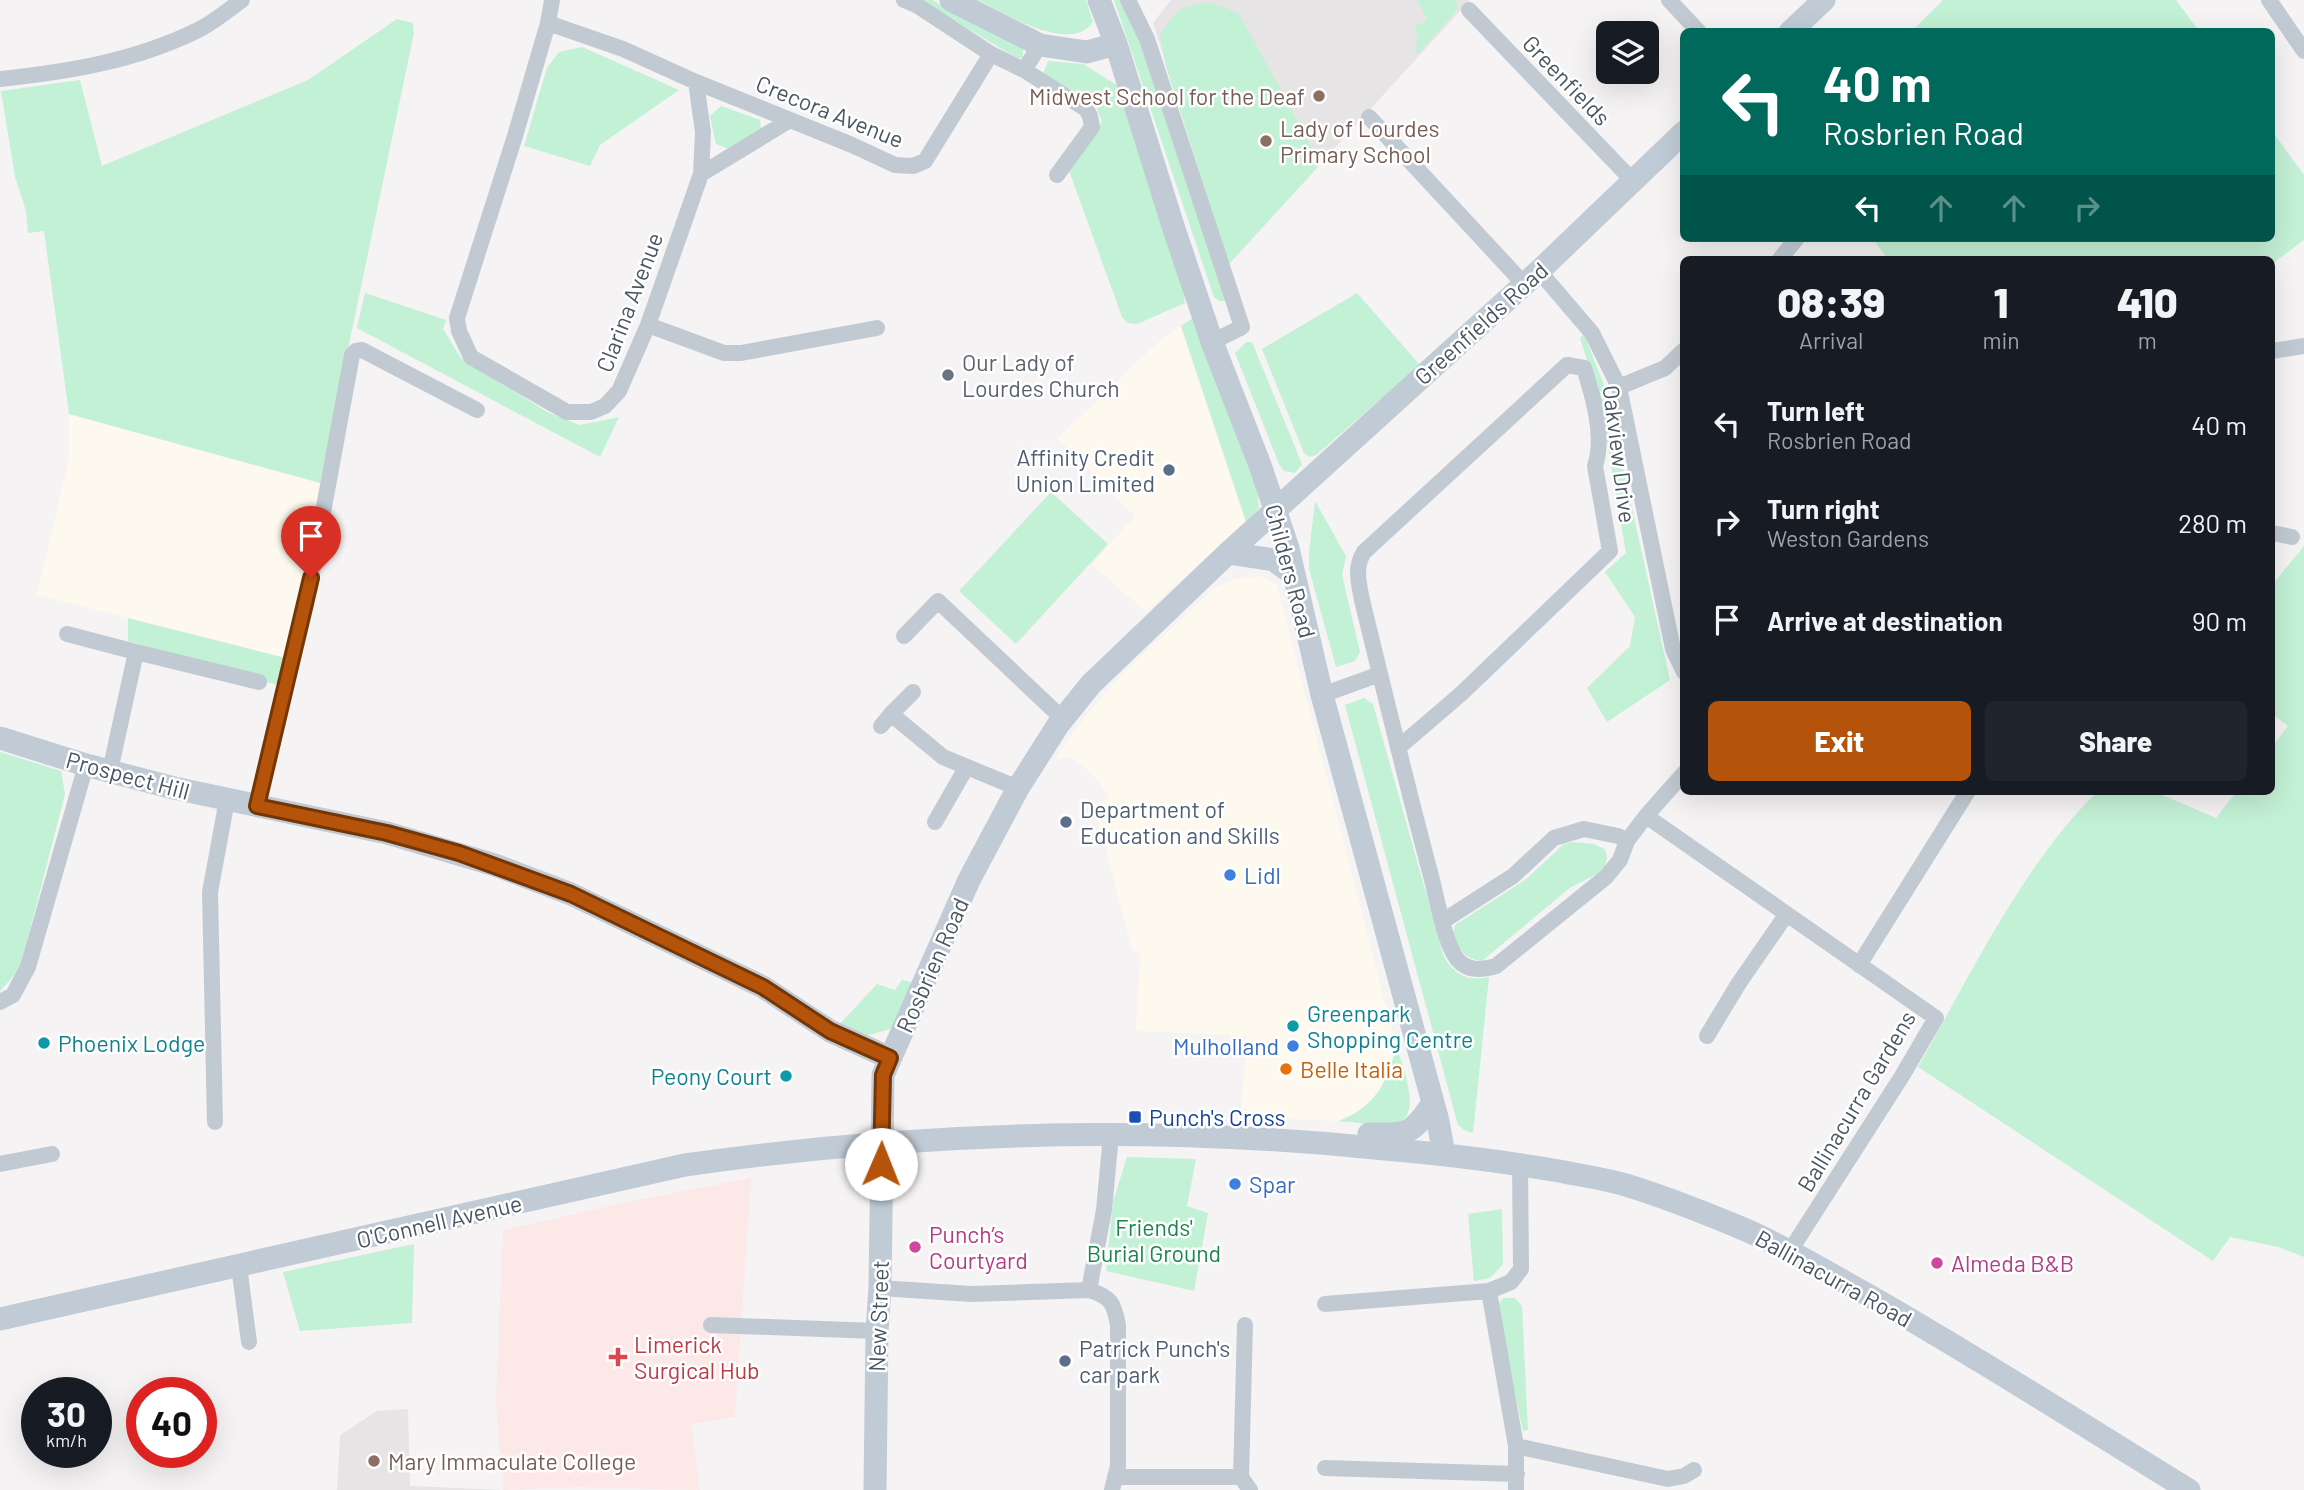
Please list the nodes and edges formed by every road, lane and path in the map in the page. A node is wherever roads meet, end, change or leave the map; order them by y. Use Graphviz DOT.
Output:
graph roads {
  1 [pos="242,0"];
  2 [pos="552,0"];
  3 [pos="904,0"];
  4 [pos="951,0"];
  5 [pos="1099,0"];
  6 [pos="1128,0"];
  7 [pos="1669,0"];
  8 [pos="1824,0"];
  9 [pos="2269,0"];
  10 [pos="1469,9"];
  11 [pos="991,19"];
  12 [pos="548,23"];
  13 [pos="1695,28"];
  14 [pos="1794,28"];
  15 [pos="1040,44"];
  16 [pos="1116,44"];
  17 [pos="985,50"];
  18 [pos="2304,51"];
  19 [pos="1024,70"];
  20 [pos="0,79"];
  21 [pos="696,82"];
  22 [pos="1369,117"];
  23 [pos="790,120"];
  24 [pos="1680,136"];
  25 [pos="701,174"];
  26 [pos="1057,176"];
  27 [pos="1633,181"];
  28 [pos="1794,242"];
  29 [pos="1782,256"];
  30 [pos="1531,277"];
  31 [pos="648,325"];
  32 [pos="877,328"];
  33 [pos="1212,342"];
  34 [pos="2304,346"];
  35 [pos="2275,351"];
  36 [pos="1680,354"];
  37 [pos="1619,387"];
  38 [pos="477,410"];
  39 [pos="1275,511"];
  40 [pos="2275,534"];
  41 [pos="2292,537"];
  42 [pos="1228,553"];
  43 [pos="1294,575"];
  44 [pos="67,634"];
  45 [pos="904,636"];
  46 [pos="136,652"];
  47 [pos="1680,663"];
  48 [pos="1380,674"];
  49 [pos="259,682"];
  50 [pos="913,692"];
  51 [pos="1322,695"];
  52 [pos="1063,719"];
  53 [pos="0,738"];
  54 [pos="1398,748"];
  55 [pos="86,765"];
  56 [pos="966,768"];
  57 [pos="110,771"];
  58 [pos="1680,778"];
  59 [pos="1018,788"];
  60 [pos="1965,795"];
  61 [pos="227,800"];
  62 [pos="257,806"];
  63 [pos="1646,816"];
  64 [pos="935,822"];
  65 [pos="1627,841"];
  66 [pos="1786,915"];
  67 [pos="1443,921"];
  68 [pos="1859,965"];
  69 [pos="0,1002"];
  70 [pos="1707,1036"];
  71 [pos="890,1058"];
  72 [pos="1433,1103"];
  73 [pos="215,1122"];
  74 [pos="1111,1135"];
  75 [pos="881,1142"];
  76 [pos="1333,1143"];
  77 [pos="52,1154"];
  78 [pos="1444,1154"];
  79 [pos="0,1164"];
  80 [pos="1520,1165"];
  81 [pos="1790,1251"];
  82 [pos="239,1266"];
  83 [pos="880,1288"];
  84 [pos="1089,1290"];
  85 [pos="1489,1291"];
  86 [pos="1325,1304"];
  87 [pos="0,1319"];
  88 [pos="711,1325"];
  89 [pos="1245,1325"];
  90 [pos="877,1331"];
  91 [pos="248,1342"];
  92 [pos="1516,1446"];
  93 [pos="1325,1468"];
  94 [pos="1694,1470"];
  95 [pos="1517,1482"];
  96 [pos="1114,1483"];
  97 [pos="1245,1484"];
  98 [pos="875,1490"];
  99 [pos="2189,1490"];
  1 -- 20 [label="street"];
  2 -- 12 [label="street, Clarina Avenue"];
  3 -- 17 [label="street"];
  4 -- 11 [label="main road"];
  5 -- 16 [label="main road, Childers Road"];
  6 -- 33 [label="street"];
  7 -- 13 [label="street"];
  8 -- 14 [label="main road"];
  9 -- 18 [label="street"];
  10 -- 27 [label="street, Greenfields"];
  11 -- 15 [label="main road"];
  11 -- 17 [label="street, Crecora Avenue"];
  12 -- 21 [label="street"];
  12 -- 31 [label="street, Clarina Avenue"];
  15 -- 16 [label="main road"];
  15 -- 19 [label="street"];
  16 -- 33 [label="main road, Childers Road"];
  17 -- 19 [label="street"];
  17 -- 23 [label="street, Crecora Avenue"];
  19 -- 26 [label="street"];
  21 -- 23 [label="street, Crecora Avenue"];
  21 -- 25 [label="street, Clarina Avenue"];
  22 -- 30 [label="street"];
  23 -- 25 [label="street"];
  24 -- 27 [label="main road, Greenfields Road"];
  25 -- 31 [label="street, Clarina Avenue"];
  27 -- 30 [label="main road, Greenfields Road"];
  28 -- 29 [label="street"];
  30 -- 37 [label="street"];
  30 -- 39 [label="main road, Greenfields Road"];
  31 -- 32 [label="street"];
  33 -- 39 [label="main road, Childers Road"];
  34 -- 35 [label="street"];
  36 -- 37 [label="street"];
  37 -- 47 [label="street"];
  38 -- 62 [label="street"];
  39 -- 42 [label="main road, Rosbrien Road"];
  39 -- 43 [label="main road, Childers Road"];
  40 -- 41 [label="street"];
  42 -- 43 [label="main road"];
  42 -- 52 [label="main road, Rosbrien Road"];
  43 -- 51 [label="main road, Childers Road"];
  44 -- 46 [label="street"];
  45 -- 52 [label="street"];
  46 -- 49 [label="street"];
  46 -- 57 [label="street"];
  48 -- 51 [label="street"];
  48 -- 54 [label="street, Oakview Drive"];
  48 -- 54 [label="street, Oakview Drive"];
  50 -- 56 [label="street"];
  51 -- 72 [label="main road, Childers Road"];
  52 -- 59 [label="main road, Rosbrien Road"];
  53 -- 55 [label="main road, Prospect Hill"];
  54 -- 67 [label="street, Oakview Drive"];
  55 -- 57 [label="main road, Prospect Hill"];
  55 -- 69 [label="street"];
  56 -- 59 [label="street"];
  56 -- 64 [label="street"];
  57 -- 61 [label="main road, Prospect Hill"];
  58 -- 63 [label="street"];
  59 -- 71 [label="main road, Rosbrien Road"];
  60 -- 68 [label="street"];
  61 -- 62 [label="main road, Prospect Hill"];
  61 -- 73 [label="street"];
  62 -- 71 [label="main road, Rosbrien Road"];
  63 -- 65 [label="street"];
  63 -- 66 [label="street, Ballinacurra Gardens"];
  65 -- 67 [label="street"];
  65 -- 67 [label="street, Oakview Drive"];
  66 -- 68 [label="street, Ballinacurra Gardens"];
  66 -- 70 [label="street"];
  68 -- 81 [label="street, Ballinacurra Gardens"];
  71 -- 75 [label="main road, New Street"];
  72 -- 76 [label="main road"];
  72 -- 78 [label="main road, Childers Road"];
  74 -- 75 [label="main road, O'Connell Avenue"];
  74 -- 76 [label="main road, O'Connell Avenue"];
  74 -- 84 [label="street"];
  75 -- 82 [label="main road, O'Connell Avenue"];
  75 -- 83 [label="main road, New Street"];
  76 -- 78 [label="main road, Ballinacurra Road"];
  77 -- 79 [label="street"];
  78 -- 80 [label="main road, Ballinacurra Road"];
  80 -- 81 [label="main road, Ballinacurra Road"];
  80 -- 85 [label="street"];
  81 -- 99 [label="main road, Ballinacurra Road"];
  82 -- 87 [label="main road, O'Connell Avenue"];
  82 -- 91 [label="street"];
  83 -- 84 [label="street"];
  83 -- 90 [label="main road, New Street"];
  84 -- 96 [label="street"];
  85 -- 86 [label="street"];
  85 -- 92 [label="street"];
  88 -- 90 [label="street"];
  89 -- 97 [label="street"];
  90 -- 98 [label="main road, New Street"];
  92 -- 94 [label="street"];
  92 -- 95 [label="street"];
  93 -- 95 [label="street"];
  96 -- 97 [label="street"];
}
